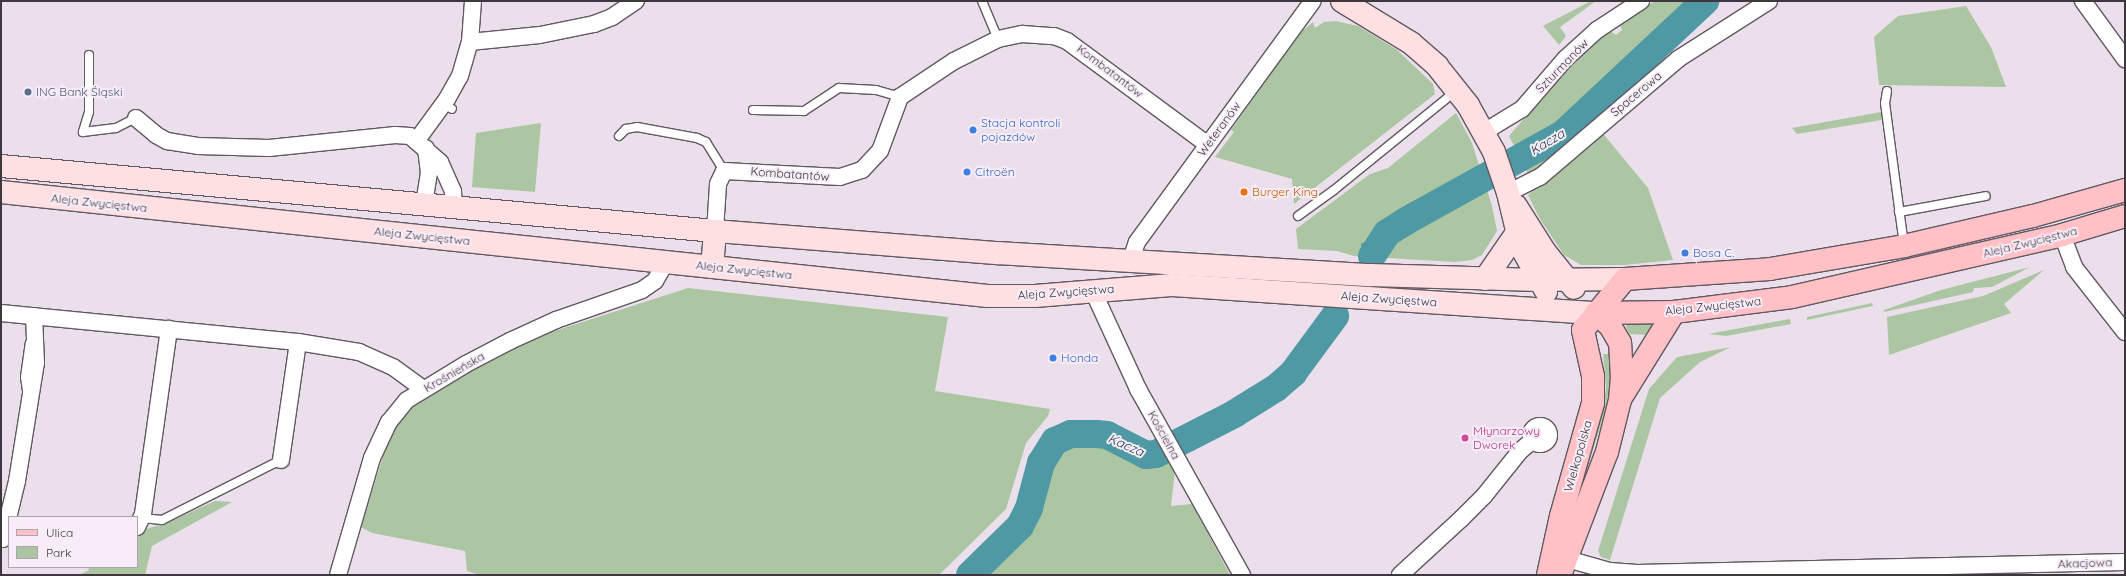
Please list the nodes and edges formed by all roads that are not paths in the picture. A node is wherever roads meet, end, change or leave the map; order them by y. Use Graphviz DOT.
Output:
graph roads {
  1 [pos="473,1"];
  2 [pos="636,1"];
  3 [pos="982,1"];
  4 [pos="1312,1"];
  5 [pos="1342,1"];
  6 [pos="1641,1"];
  7 [pos="1768,1"];
  8 [pos="2083,1"];
  9 [pos="998,39"];
  10 [pos="470,42"];
  11 [pos="89,55"];
  12 [pos="2125,59"];
  13 [pos="1457,90"];
  14 [pos="1887,91"];
  15 [pos="900,97"];
  16 [pos="753,110"];
  17 [pos="136,118"];
  18 [pos="1484,132"];
  19 [pos="619,136"];
  20 [pos="422,144"];
  21 [pos="1208,145"];
  22 [pos="1,166"];
  23 [pos="724,171"];
  24 [pos="1507,190"];
  25 [pos="2125,190"];
  26 [pos="1,192"];
  27 [pos="1986,196"];
  28 [pos="424,204"];
  29 [pos="454,208"];
  30 [pos="1899,212"];
  31 [pos="1298,216"];
  32 [pos="2125,216"];
  33 [pos="715,231"];
  34 [pos="1516,234"];
  35 [pos="2062,235"];
  36 [pos="1904,246"];
  37 [pos="1131,260"];
  38 [pos="666,262"];
  39 [pos="712,267"];
  40 [pos="1485,279"];
  41 [pos="1538,280"];
  42 [pos="1567,280"];
  43 [pos="1625,280"];
  44 [pos="1094,291"];
  45 [pos="1562,311"];
  46 [pos="1674,312"];
  47 [pos="1,313"];
  48 [pos="1596,313"];
  49 [pos="34,316"];
  50 [pos="169,329"];
  51 [pos="2125,332"];
  52 [pos="1582,337"];
  53 [pos="298,342"];
  54 [pos="424,389"];
  55 [pos="1620,400"];
  56 [pos="1533,440"];
  57 [pos="281,460"];
  58 [pos="9,516"];
  59 [pos="8,522"];
  60 [pos="139,522"];
  61 [pos="4,540"];
  62 [pos="2125,562"];
  63 [pos="1564,567"];
  64 [pos="338,575"];
  65 [pos="1242,575"];
  66 [pos="1400,575"];
  67 [pos="1548,575"];
  1 -- 10 [label="street"];
  2 -- 10 [label="street"];
  3 -- 9 [label="lane"];
  4 -- 21 [label="street, Weteranów"];
  5 -- 13 [label="main road"];
  6 -- 18 [label="street, Szturmanów"];
  7 -- 24 [label="street, Spacerowa"];
  8 -- 12 [label="street"];
  9 -- 15 [label="street, Kombatantów"];
  9 -- 21 [label="street, Kombatantów"];
  10 -- 20 [label="street"];
  11 -- 17 [label="lane"];
  13 -- 18 [label="main road"];
  13 -- 31 [label="lane"];
  14 -- 30 [label="lane"];
  15 -- 16 [label="lane"];
  15 -- 23 [label="street, Kombatantów"];
  17 -- 20 [label="street"];
  18 -- 24 [label="main road"];
  19 -- 23 [label="lane"];
  20 -- 28 [label="street"];
  20 -- 29 [label="street"];
  21 -- 37 [label="street, Weteranów"];
  22 -- 28 [label="main road, Aleja Zwycięstwa"];
  23 -- 33 [label="street"];
  24 -- 34 [label="main road, Wielkopolska"];
  24 -- 42 [label="main road"];
  25 -- 36 [label="main road, Aleja Zwycięstwa"];
  26 -- 38 [label="main road, Aleja Zwycięstwa"];
  27 -- 30 [label="lane"];
  28 -- 29 [label="main road, Aleja Zwycięstwa"];
  29 -- 33 [label="main road, Aleja Zwycięstwa"];
  30 -- 36 [label="lane"];
  32 -- 35 [label="main road, Aleja Zwycięstwa"];
  33 -- 37 [label="main road, Aleja Zwycięstwa"];
  33 -- 39 [label="main road"];
  34 -- 40 [label="main road"];
  34 -- 41 [label="main road, Wielkopolska"];
  35 -- 46 [label="main road, Aleja Zwycięstwa"];
  35 -- 51 [label="street"];
  36 -- 43 [label="main road, Aleja Zwycięstwa"];
  37 -- 40 [label="main road, Aleja Zwycięstwa"];
  38 -- 39 [label="main road, Aleja Zwycięstwa"];
  38 -- 54 [label="street, Krośnieńska"];
  39 -- 44 [label="main road, Aleja Zwycięstwa"];
  40 -- 41 [label="main road, Aleja Zwycięstwa"];
  41 -- 42 [label="main road, Aleja Zwycięstwa"];
  41 -- 45 [label="main road, Wielkopolska"];
  42 -- 43 [label="main road, Aleja Zwycięstwa"];
  42 -- 45 [label="main road"];
  42 -- 48 [label="main road"];
  43 -- 48 [label="main road"];
  44 -- 45 [label="main road, Aleja Zwycięstwa"];
  44 -- 65 [label="street, Kościelna"];
  45 -- 48 [label="main road, Aleja Zwycięstwa"];
  45 -- 52 [label="main road, Wielkopolska"];
  46 -- 48 [label="main road, Aleja Zwycięstwa"];
  46 -- 55 [label="main road, Wielkopolska"];
  47 -- 49 [label="street"];
  48 -- 52 [label="main road"];
  48 -- 55 [label="main road, Wielkopolska"];
  49 -- 50 [label="street"];
  49 -- 58 [label="street"];
  50 -- 53 [label="street"];
  50 -- 60 [label="street"];
  52 -- 67 [label="main road, Wielkopolska"];
  53 -- 54 [label="street"];
  53 -- 57 [label="street"];
  54 -- 64 [label="street, Krośnieńska"];
  55 -- 63 [label="main road, Wielkopolska"];
  56 -- 66 [label="street"];
  57 -- 60 [label="lane"];
  59 -- 61 [label="street"];
  62 -- 63 [label="street, Akacjowa"];
}
